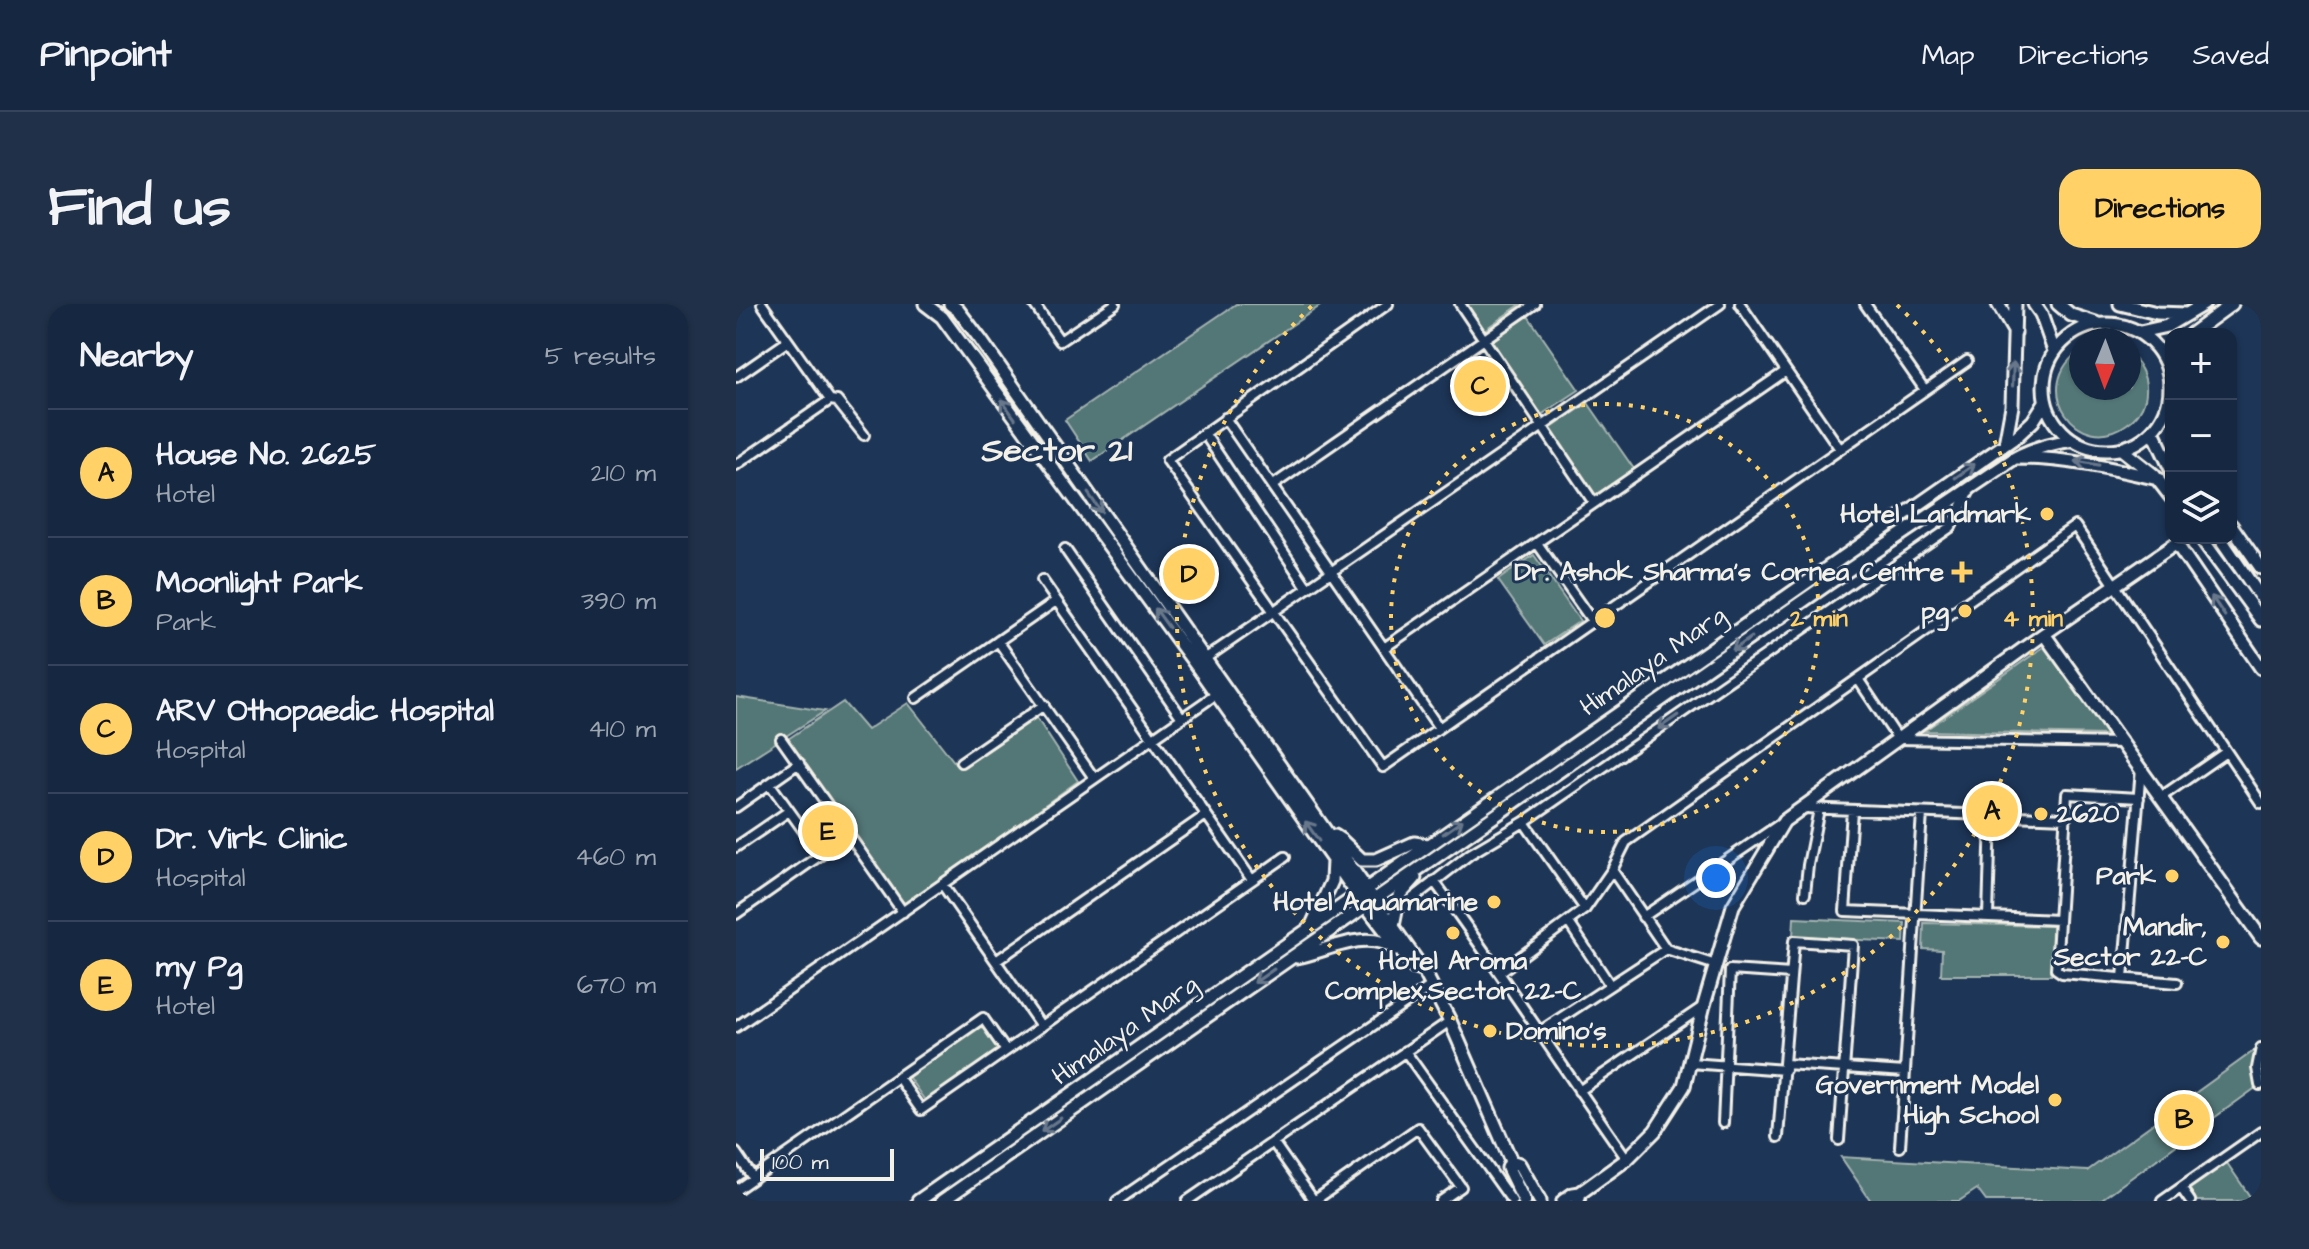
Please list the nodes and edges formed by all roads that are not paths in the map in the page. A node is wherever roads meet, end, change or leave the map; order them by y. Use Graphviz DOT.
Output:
graph roads {
  1 [pos="762,304"];
  2 [pos="925,304"];
  3 [pos="950,304"];
  4 [pos="1034,304"];
  5 [pos="1115,304"];
  6 [pos="1388,304"];
  7 [pos="1460,304"];
  8 [pos="1535,304"];
  9 [pos="1720,304"];
  10 [pos="1740,304"];
  11 [pos="1865,304"];
  12 [pos="1998,304"];
  13 [pos="2015,304"];
  14 [pos="2034,304"];
  15 [pos="2058,304"];
  16 [pos="2120,304"];
  17 [pos="2204,304"];
  18 [pos="2232,304"];
  19 [pos="2187,314"];
  20 [pos="2098,324"];
  21 [pos="2126,328"];
  22 [pos="2199,328"];
  23 [pos="2141,332"];
  24 [pos="2015,333"];
  25 [pos="2141,333"];
  26 [pos="1484,340"];
  27 [pos="788,341"];
  28 [pos="2054,351"];
  29 [pos="1967,361"];
  30 [pos="2165,362"];
  31 [pos="1786,371"];
  32 [pos="736,377"];
  33 [pos="1925,390"];
  34 [pos="830,400"];
  35 [pos="2169,400"];
  36 [pos="2045,402"];
  37 [pos="1225,418"];
  38 [pos="1542,426"];
  39 [pos="2153,431"];
  40 [pos="1204,433"];
  41 [pos="864,435"];
  42 [pos="2073,440"];
  43 [pos="2005,444"];
  44 [pos="1840,449"];
  45 [pos="2121,449"];
  46 [pos="2165,456"];
  47 [pos="2015,458"];
  48 [pos="736,465"];
  49 [pos="2158,479"];
  50 [pos="1272,486"];
  51 [pos="1970,489"];
  52 [pos="2165,489"];
  53 [pos="1594,503"];
  54 [pos="2237,534"];
  55 [pos="1537,543"];
  56 [pos="2176,544"];
  57 [pos="2182,544"];
  58 [pos="2205,544"];
  59 [pos="2224,544"];
  60 [pos="1065,549"];
  61 [pos="2261,568"];
  62 [pos="1330,571"];
  63 [pos="1042,580"];
  64 [pos="2114,586"];
  65 [pos="1307,587"];
  66 [pos="2261,598"];
  67 [pos="1056,601"];
  68 [pos="1273,611"];
  69 [pos="2261,620"];
  70 [pos="1592,621"];
  71 [pos="2044,634"];
  72 [pos="998,641"];
  73 [pos="1384,648"];
  74 [pos="1200,662"];
  75 [pos="2261,668"];
  76 [pos="1858,679"];
  77 [pos="1220,691"];
  78 [pos="916,698"];
  79 [pos="1044,705"];
  80 [pos="1182,718"];
  81 [pos="1439,728"];
  82 [pos="1153,738"];
  83 [pos="781,739"];
  84 [pos="1898,739"];
  85 [pos="2123,743"];
  86 [pos="2226,752"];
  87 [pos="961,762"];
  88 [pos="799,763"];
  89 [pos="2141,769"];
  90 [pos="1094,778"];
  91 [pos="770,784"];
  92 [pos="2161,797"];
  93 [pos="2139,798"];
  94 [pos="2261,803"];
  95 [pos="736,807"];
  96 [pos="1802,808"];
  97 [pos="1819,809"];
  98 [pos="1852,810"];
  99 [pos="789,811"];
  100 [pos="1922,813"];
  101 [pos="1206,815"];
  102 [pos="1991,815"];
  103 [pos="2066,818"];
  104 [pos="1784,821"];
  105 [pos="1524,822"];
  106 [pos="1327,832"];
  107 [pos="849,835"];
  108 [pos="1456,843"];
  109 [pos="1428,845"];
  110 [pos="736,847"];
  111 [pos="821,855"];
  112 [pos="1285,857"];
  113 [pos="1465,857"];
  114 [pos="1333,861"];
  115 [pos="1427,863"];
  116 [pos="1612,870"];
  117 [pos="1252,880"];
  118 [pos="1434,881"];
  119 [pos="942,884"];
  120 [pos="1362,891"];
  121 [pos="1805,894"];
  122 [pos="1408,902"];
  123 [pos="1370,903"];
  124 [pos="1585,909"];
  125 [pos="903,912"];
  126 [pos="736,914"];
  127 [pos="1916,914"];
  128 [pos="1643,917"];
  129 [pos="1988,917"];
  130 [pos="2059,920"];
  131 [pos="1569,923"];
  132 [pos="1312,926"];
  133 [pos="1393,926"];
  134 [pos="2261,938"];
  135 [pos="1666,949"];
  136 [pos="1403,954"];
  137 [pos="1289,958"];
  138 [pos="996,961"];
  139 [pos="1716,965"];
  140 [pos="1500,972"];
  141 [pos="1791,974"];
  142 [pos="2123,978"];
  143 [pos="2177,983"];
  144 [pos="1610,985"];
  145 [pos="1431,986"];
  146 [pos="1704,1005"];
  147 [pos="1450,1021"];
  148 [pos="1041,1026"];
  149 [pos="736,1027"];
  150 [pos="1539,1032"];
  151 [pos="2261,1048"];
  152 [pos="1006,1051"];
  153 [pos="1405,1051"];
  154 [pos="1690,1063"];
  155 [pos="1726,1066"];
  156 [pos="1785,1067"];
  157 [pos="1844,1068"];
  158 [pos="1905,1072"];
  159 [pos="898,1077"];
  160 [pos="2260,1085"];
  161 [pos="1579,1091"];
  162 [pos="1723,1123"];
  163 [pos="2261,1132"];
  164 [pos="1778,1137"];
  165 [pos="1839,1140"];
  166 [pos="1273,1142"];
  167 [pos="1900,1147"];
  168 [pos="736,1153"];
  169 [pos="1627,1159"];
  170 [pos="1511,1161"];
  171 [pos="753,1178"];
  172 [pos="2181,1188"];
  173 [pos="736,1190"];
  174 [pos="1579,1197"];
  175 [pos="918,1201"];
  176 [pos="942,1201"];
  177 [pos="1117,1201"];
  178 [pos="1187,1201"];
  179 [pos="1314,1201"];
  180 [pos="1441,1201"];
  181 [pos="1512,1201"];
  182 [pos="1524,1201"];
  183 [pos="1540,1201"];
  184 [pos="1563,1201"];
  185 [pos="2162,1201"];
  186 [pos="2190,1201"];
  1 -- 27 [label="street"];
  74 -- 2 [label="main road, one-way"];
  3 -- 74 [label="main road, one-way"];
  4 -- 5 [label="street"];
  6 -- 37 [label="street"];
  7 -- 26 [label="street"];
  8 -- 26 [label="street"];
  9 -- 38 [label="street"];
  10 -- 31 [label="street"];
  11 -- 33 [label="street"];
  12 -- 24 [label="main road"];
  13 -- 24 [label="main road"];
  14 -- 28 [label="main road"];
  15 -- 20 [label="main road"];
  16 -- 19 [label="main road"];
  17 -- 19 [label="main road"];
  18 -- 22 [label="main road"];
  19 -- 23 [label="main road"];
  20 -- 21 [label="main road"];
  20 -- 28 [label="main road"];
  43 -- 24 [label="main road, one-way"];
  25 -- 30 [label="main road"];
  26 -- 38 [label="street"];
  26 -- 50 [label="street"];
  27 -- 32 [label="street"];
  27 -- 34 [label="street"];
  28 -- 36 [label="main road"];
  29 -- 33 [label="street"];
  31 -- 44 [label="street"];
  31 -- 53 [label="street"];
  33 -- 44 [label="street"];
  34 -- 41 [label="street"];
  34 -- 48 [label="street"];
  35 -- 39 [label="main road"];
  36 -- 42 [label="main road"];
  36 -- 43 [label="main road, Himalaya Marg"];
  37 -- 40 [label="street"];
  37 -- 50 [label="street"];
  38 -- 53 [label="street"];
  38 -- 62 [label="street"];
  39 -- 45 [label="main road"];
  39 -- 46 [label="main road"];
  40 -- 65 [label="street"];
  40 -- 68 [label="street"];
  42 -- 45 [label="main road"];
  42 -- 47 [label="main road, Himalaya Marg"];
  109 -- 43 [label="main road, Himalaya Marg, one-way"];
  44 -- 70 [label="street"];
  45 -- 49 [label="main road"];
  49 -- 47 [label="main road, one-way"];
  47 -- 51 [label="main road, Himalaya Marg"];
  49 -- 52 [label="main road"];
  50 -- 62 [label="street"];
  51 -- 105 [label="street, one-way"];
  51 -- 108 [label="main road, Himalaya Marg, one-way"];
  53 -- 55 [label="street"];
  54 -- 61 [label="main road"];
  55 -- 70 [label="street"];
  55 -- 73 [label="street"];
  56 -- 64 [label="main road"];
  75 -- 57 [label="main road, one-way"];
  58 -- 69 [label="main road"];
  59 -- 66 [label="main road"];
  60 -- 80 [label="street"];
  62 -- 65 [label="street"];
  62 -- 73 [label="street"];
  63 -- 67 [label="street"];
  64 -- 71 [label="main road"];
  64 -- 76 [label="street"];
  64 -- 86 [label="street"];
  65 -- 68 [label="street"];
  67 -- 72 [label="street"];
  67 -- 82 [label="street"];
  68 -- 74 [label="street"];
  68 -- 81 [label="street"];
  70 -- 81 [label="street"];
  71 -- 84 [label="main road"];
  71 -- 85 [label="main road"];
  72 -- 78 [label="street"];
  72 -- 79 [label="street"];
  73 -- 81 [label="street"];
  74 -- 77 [label="main road"];
  76 -- 84 [label="street"];
  76 -- 116 [label="street"];
  77 -- 80 [label="street"];
  77 -- 106 [label="main road"];
  114 -- 77 [label="main road, one-way"];
  79 -- 87 [label="street"];
  79 -- 90 [label="street"];
  80 -- 82 [label="street"];
  82 -- 90 [label="street"];
  82 -- 101 [label="street"];
  83 -- 88 [label="street"];
  84 -- 85 [label="street"];
  84 -- 96 [label="main road"];
  85 -- 89 [label="main road"];
  86 -- 92 [label="street"];
  86 -- 94 [label="street"];
  88 -- 91 [label="street"];
  88 -- 107 [label="street"];
  89 -- 92 [label="main road"];
  89 -- 93 [label="street"];
  90 -- 119 [label="street"];
  91 -- 95 [label="street"];
  91 -- 99 [label="street"];
  92 -- 134 [label="main road"];
  93 -- 103 [label="street"];
  93 -- 142 [label="street"];
  96 -- 97 [label="street"];
  96 -- 104 [label="main road"];
  97 -- 98 [label="street"];
  97 -- 121 [label="street"];
  98 -- 100 [label="street"];
  98 -- 127 [label="street"];
  99 -- 110 [label="street"];
  99 -- 111 [label="street"];
  100 -- 102 [label="street"];
  100 -- 127 [label="street"];
  101 -- 117 [label="street"];
  101 -- 138 [label="street"];
  102 -- 103 [label="street"];
  102 -- 129 [label="street"];
  103 -- 130 [label="street"];
  104 -- 128 [label="street"];
  104 -- 139 [label="main road"];
  105 -- 113 [label="street"];
  105 -- 124 [label="street"];
  106 -- 109 [label="main road"];
  106 -- 120 [label="main road"];
  107 -- 111 [label="street"];
  107 -- 125 [label="street"];
  108 -- 113 [label="street"];
  108 -- 115 [label="main road, Himalaya Marg"];
  109 -- 120 [label="main road, Himalaya Marg"];
  111 -- 126 [label="street"];
  112 -- 117 [label="street"];
  113 -- 118 [label="street"];
  114 -- 120 [label="main road"];
  114 -- 132 [label="main road"];
  115 -- 123 [label="main road, Himalaya Marg"];
  115 -- 133 [label="main road"];
  116 -- 124 [label="street"];
  116 -- 128 [label="street"];
  117 -- 148 [label="street"];
  118 -- 122 [label="street"];
  118 -- 140 [label="street"];
  119 -- 125 [label="street"];
  119 -- 138 [label="street"];
  120 -- 123 [label="main road"];
  120 -- 132 [label="main road, Himalaya Marg"];
  123 -- 133 [label="main road"];
  123 -- 136 [label="main road"];
  123 -- 137 [label="main road, Himalaya Marg"];
  124 -- 131 [label="street"];
  125 -- 149 [label="street"];
  127 -- 129 [label="street"];
  127 -- 158 [label="street"];
  128 -- 135 [label="street"];
  129 -- 130 [label="street"];
  130 -- 142 [label="street"];
  131 -- 140 [label="street"];
  131 -- 144 [label="street"];
  132 -- 175 [label="main road, Himalaya Marg"];
  133 -- 145 [label="main road"];
  135 -- 139 [label="street"];
  135 -- 144 [label="street"];
  136 -- 137 [label="main road"];
  136 -- 145 [label="main road"];
  137 -- 176 [label="main road, Himalaya Marg, one-way"];
  138 -- 148 [label="street"];
  139 -- 146 [label="main road"];
  140 -- 150 [label="street"];
  141 -- 155 [label="street"];
  141 -- 156 [label="street"];
  141 -- 157 [label="street"];
  142 -- 143 [label="street"];
  144 -- 150 [label="street"];
  145 -- 147 [label="main road"];
  145 -- 177 [label="street"];
  146 -- 154 [label="main road"];
  146 -- 161 [label="street"];
  147 -- 153 [label="street"];
  147 -- 170 [label="main road"];
  148 -- 152 [label="street"];
  150 -- 161 [label="street"];
  151 -- 160 [label="street"];
  152 -- 159 [label="street"];
  152 -- 159 [label="street"];
  153 -- 166 [label="street"];
  153 -- 181 [label="street"];
  154 -- 155 [label="street"];
  154 -- 169 [label="main road"];
  155 -- 156 [label="street"];
  155 -- 162 [label="street"];
  156 -- 157 [label="street"];
  156 -- 164 [label="street"];
  157 -- 158 [label="street"];
  157 -- 165 [label="street"];
  158 -- 167 [label="street"];
  159 -- 171 [label="street"];
  161 -- 169 [label="street"];
  163 -- 172 [label="street"];
  166 -- 178 [label="street"];
  166 -- 179 [label="street"];
  168 -- 171 [label="street"];
  169 -- 174 [label="main road"];
  170 -- 182 [label="main road"];
  170 -- 183 [label="main road"];
  171 -- 173 [label="street"];
  172 -- 185 [label="street"];
  172 -- 186 [label="street"];
  174 -- 184 [label="main road"];
  179 -- 180 [label="street"];
}
